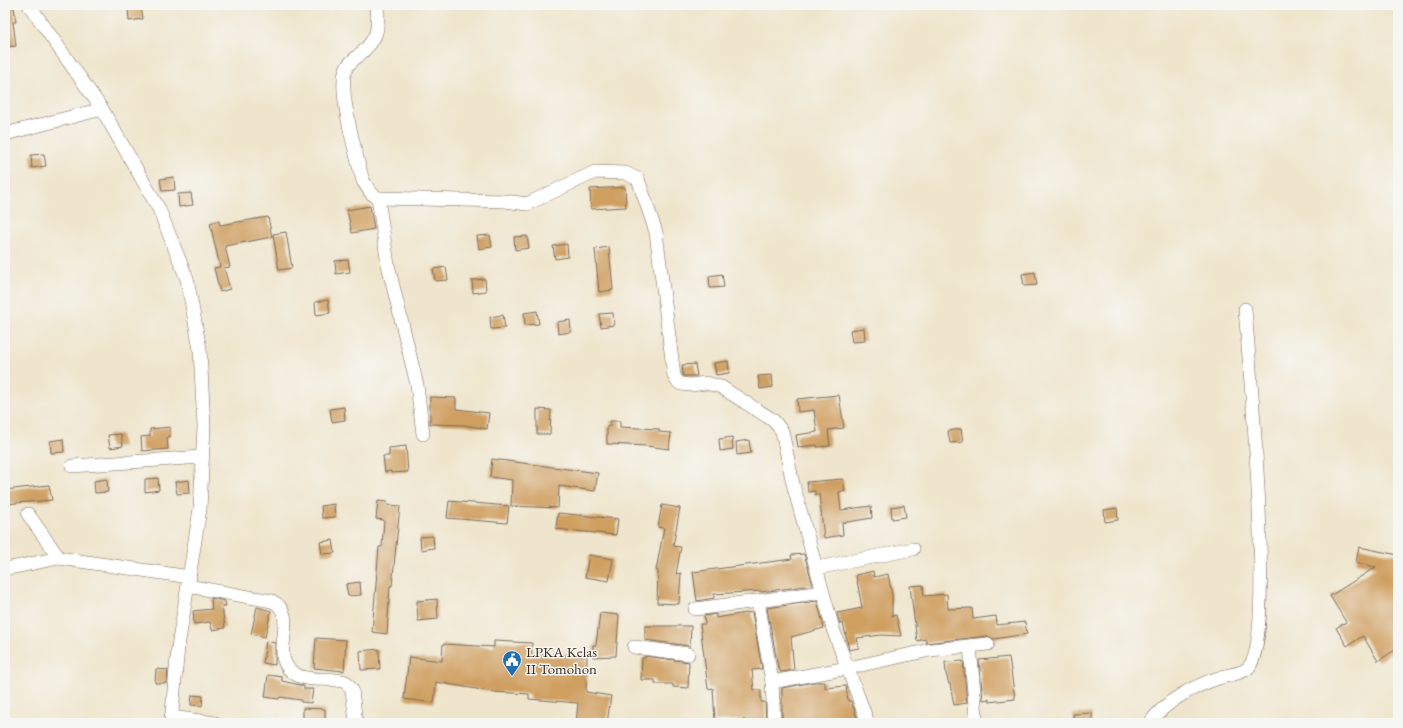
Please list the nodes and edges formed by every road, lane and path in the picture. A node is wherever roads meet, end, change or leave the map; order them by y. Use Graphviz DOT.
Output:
graph roads {
  1 [pos="29,5"];
  2 [pos="376,5"];
  3 [pos="102,109"];
  4 [pos="5,134"];
  5 [pos="378,198"];
  6 [pos="1245,309"];
  7 [pos="423,434"];
  8 [pos="202,457"];
  9 [pos="72,466"];
  10 [pos="28,514"];
  11 [pos="913,549"];
  12 [pos="59,558"];
  13 [pos="817,568"];
  14 [pos="5,569"];
  15 [pos="189,582"];
  16 [pos="822,592"];
  17 [pos="758,601"];
  18 [pos="695,610"];
  19 [pos="988,644"];
  20 [pos="970,646"];
  21 [pos="634,647"];
  22 [pos="688,654"];
  23 [pos="848,668"];
  24 [pos="772,682"];
  25 [pos="976,716"];
  26 [pos="171,720"];
  27 [pos="215,723"];
  28 [pos="356,723"];
  29 [pos="774,723"];
  30 [pos="868,723"];
  31 [pos="1150,723"];
  1 -- 3 [label="street"];
  2 -- 5 [label="street"];
  3 -- 4 [label="street"];
  3 -- 8 [label="street"];
  5 -- 7 [label="street"];
  5 -- 13 [label="street"];
  6 -- 31 [label="street"];
  8 -- 9 [label="street"];
  8 -- 15 [label="street"];
  10 -- 12 [label="street"];
  11 -- 13 [label="street"];
  12 -- 14 [label="street"];
  12 -- 15 [label="street"];
  13 -- 16 [label="street"];
  15 -- 26 [label="street"];
  15 -- 28 [label="street"];
  16 -- 17 [label="street"];
  16 -- 23 [label="street"];
  17 -- 18 [label="street"];
  17 -- 24 [label="street"];
  19 -- 20 [label="street"];
  20 -- 23 [label="street"];
  20 -- 25 [label="street"];
  21 -- 22 [label="street"];
  23 -- 24 [label="street"];
  23 -- 30 [label="street"];
  24 -- 29 [label="street"];
  26 -- 27 [label="street"];
}
